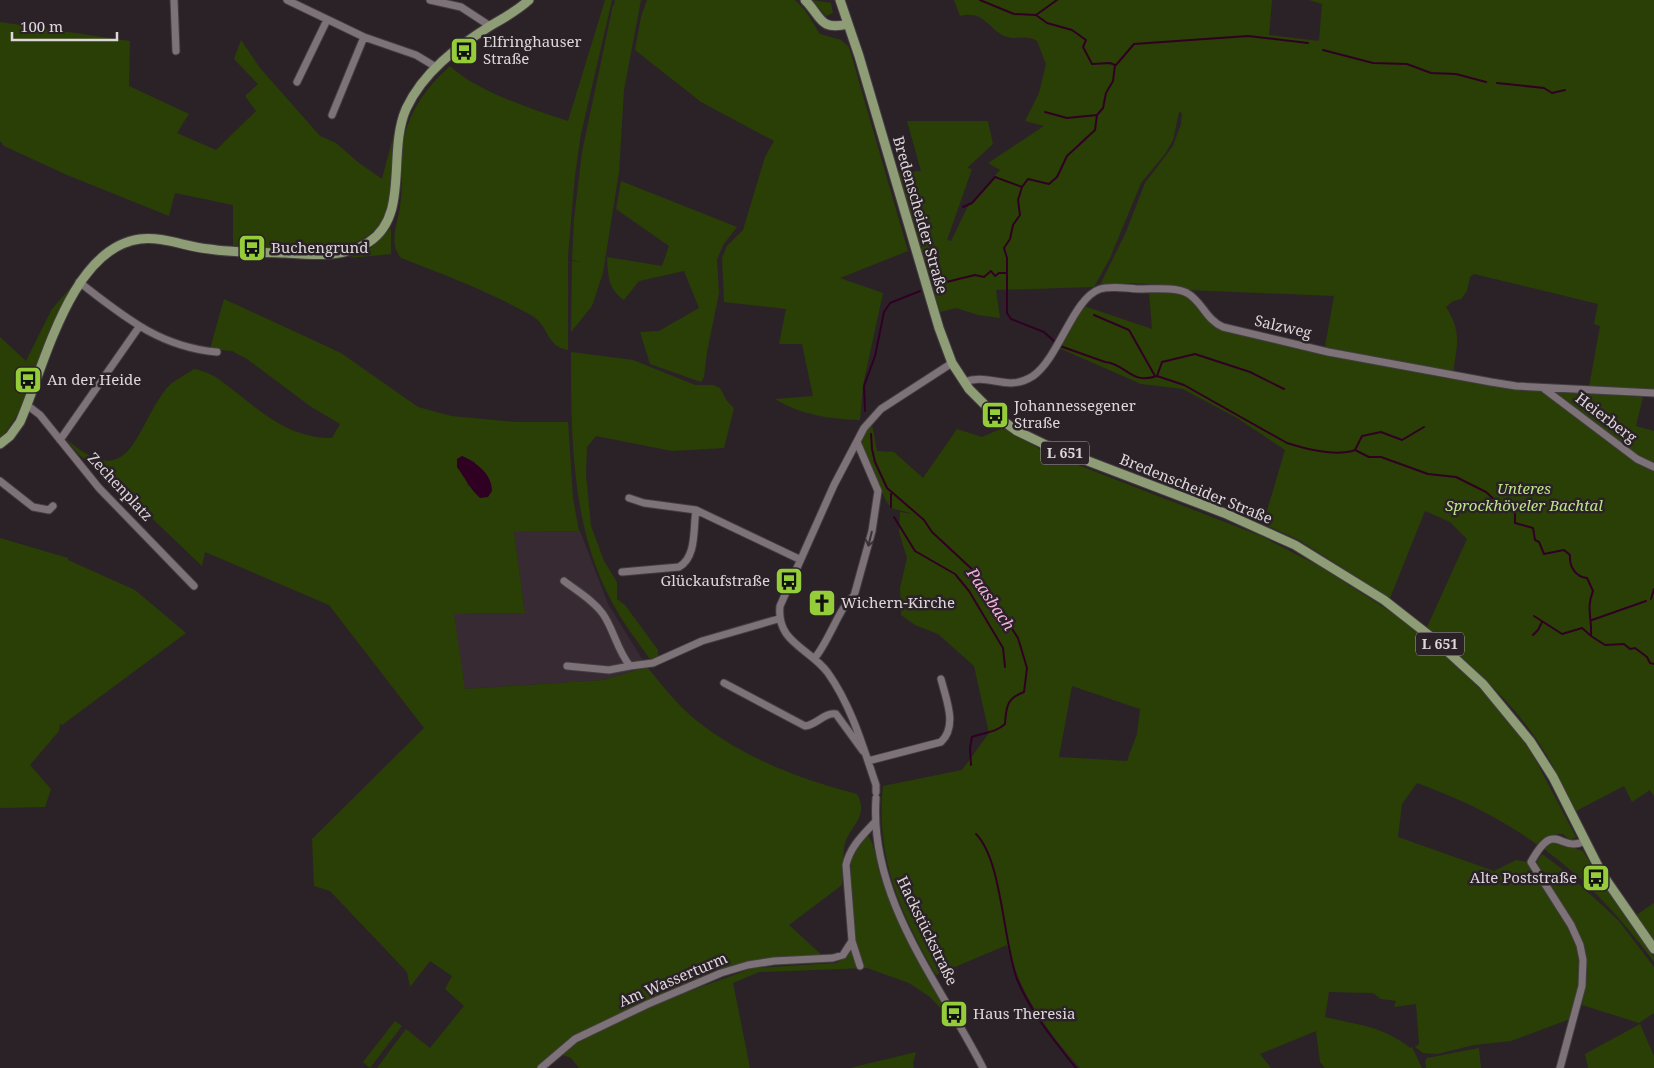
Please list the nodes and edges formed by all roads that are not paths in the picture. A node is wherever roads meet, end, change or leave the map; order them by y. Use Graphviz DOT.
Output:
graph roads {
  1 [pos="174,0"];
  2 [pos="287,0"];
  3 [pos="430,0"];
  4 [pos="529,0"];
  5 [pos="805,0"];
  6 [pos="840,0"];
  7 [pos="302,3"];
  8 [pos="327,20"];
  9 [pos="848,24"];
  10 [pos="490,26"];
  11 [pos="364,37"];
  12 [pos="176,51"];
  13 [pos="436,67"];
  14 [pos="298,82"];
  15 [pos="332,115"];
  16 [pos="79,282"];
  17 [pos="139,327"];
  18 [pos="217,352"];
  19 [pos="952,363"];
  20 [pos="964,382"];
  21 [pos="1543,387"];
  22 [pos="1654,393"];
  23 [pos="27,405"];
  24 [pos="60,440"];
  25 [pos="857,442"];
  26 [pos="0,444"];
  27 [pos="1654,467"];
  28 [pos="0,481"];
  29 [pos="629,498"];
  30 [pos="54,506"];
  31 [pos="696,510"];
  32 [pos="799,559"];
  33 [pos="622,572"];
  34 [pos="564,581"];
  35 [pos="194,586"];
  36 [pos="778,619"];
  37 [pos="814,659"];
  38 [pos="567,666"];
  39 [pos="630,666"];
  40 [pos="941,679"];
  41 [pos="724,683"];
  42 [pos="866,757"];
  43 [pos="874,823"];
  44 [pos="1585,841"];
  45 [pos="852,941"];
  46 [pos="1654,949"];
  47 [pos="860,966"];
  48 [pos="541,1068"];
  49 [pos="983,1068"];
  50 [pos="1560,1068"];
  1 -- 12 [label="street"];
  2 -- 7 [label="street"];
  3 -- 10 [label="street"];
  4 -- 10 [label="main road"];
  5 -- 9 [label="main road"];
  6 -- 9 [label="main road, Bredenscheider Straße / L 651"];
  7 -- 8 [label="street"];
  8 -- 11 [label="street"];
  8 -- 14 [label="street"];
  9 -- 19 [label="main road, Bredenscheider Straße / L 651"];
  10 -- 13 [label="main road"];
  11 -- 13 [label="street"];
  11 -- 15 [label="street"];
  13 -- 16 [label="main road"];
  16 -- 17 [label="street"];
  16 -- 23 [label="main road"];
  17 -- 18 [label="street"];
  17 -- 24 [label="street"];
  19 -- 20 [label="main road, Bredenscheider Straße / L 651"];
  19 -- 25 [label="street"];
  20 -- 21 [label="street, Salzweg"];
  20 -- 44 [label="main road, Bredenscheider Straße / L 651"];
  21 -- 22 [label="street, Salzweg"];
  21 -- 27 [label="street, Heierberg"];
  23 -- 24 [label="street, Zechenplatz"];
  23 -- 26 [label="main road"];
  24 -- 35 [label="street, Zechenplatz"];
  25 -- 32 [label="street"];
  25 -- 37 [label="street, one-way"];
  28 -- 30 [label="street"];
  29 -- 31 [label="street"];
  31 -- 32 [label="street"];
  31 -- 33 [label="street"];
  32 -- 36 [label="street"];
  34 -- 39 [label="street"];
  36 -- 37 [label="street, Hackstückstraße"];
  36 -- 39 [label="street"];
  37 -- 42 [label="street, Hackstückstraße"];
  38 -- 39 [label="street"];
  40 -- 42 [label="street"];
  41 -- 42 [label="street"];
  42 -- 43 [label="street, Hackstückstraße"];
  43 -- 45 [label="street"];
  43 -- 49 [label="street, Hackstückstraße"];
  44 -- 46 [label="main road, Bredenscheider Straße / L 651"];
  44 -- 50 [label="street"];
  45 -- 47 [label="street"];
  45 -- 48 [label="street, Am Wasserturm"];
}
